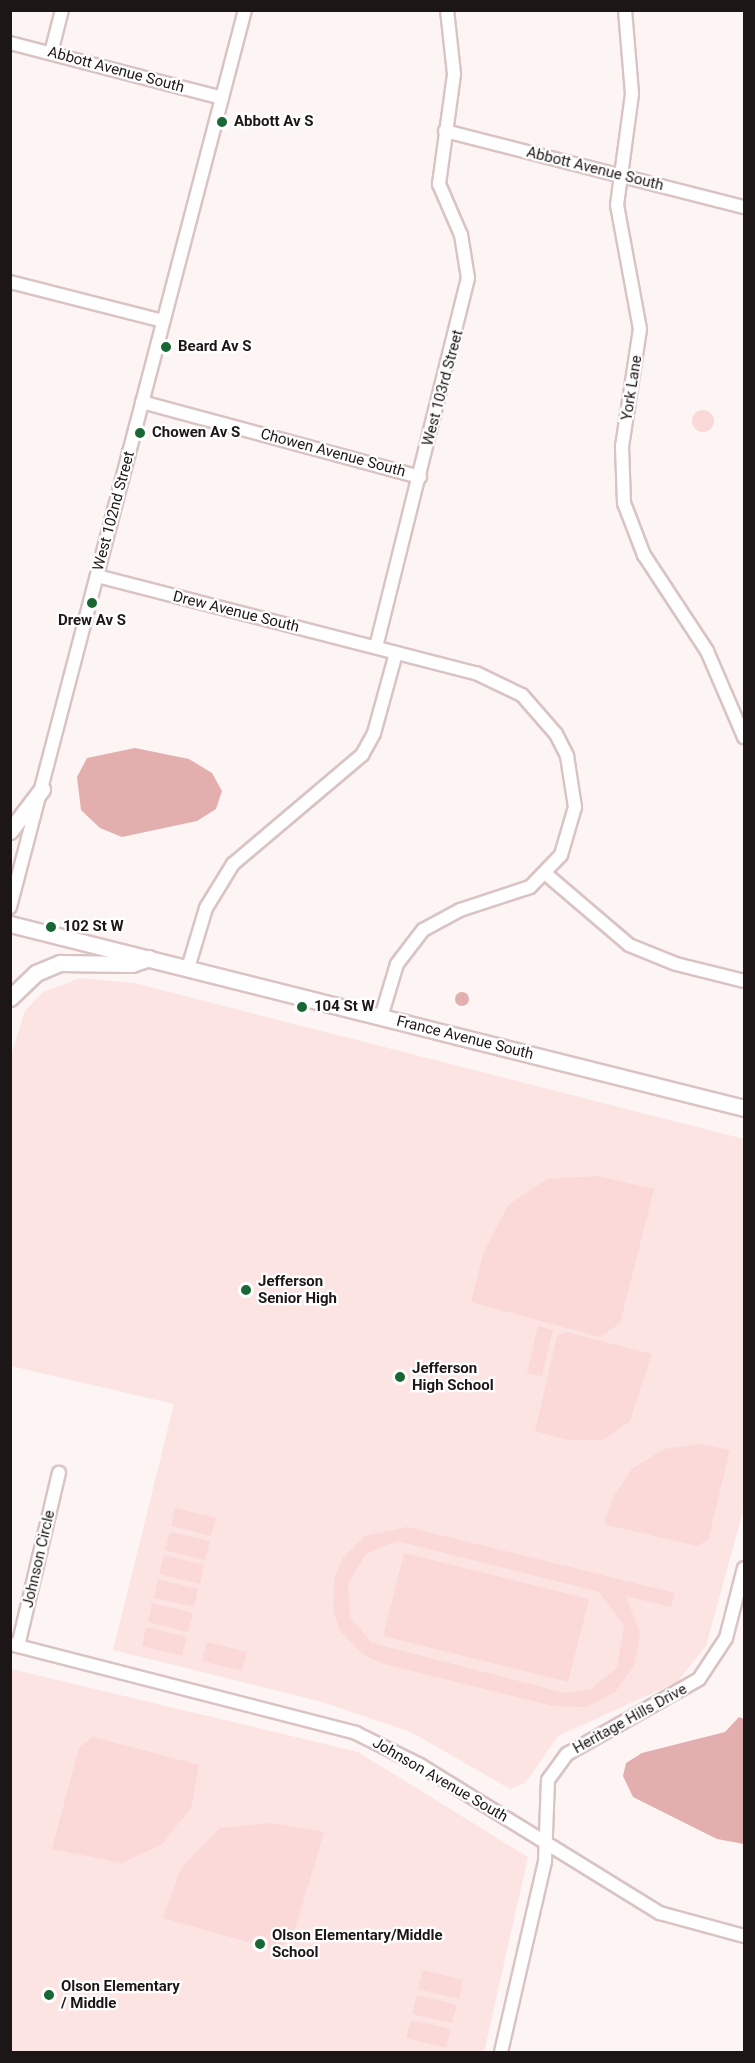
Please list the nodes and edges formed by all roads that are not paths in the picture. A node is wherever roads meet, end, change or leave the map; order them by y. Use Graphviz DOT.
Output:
graph roads {
  1 [pos="62,10"];
  2 [pos="245,10"];
  3 [pos="447,10"];
  4 [pos="625,10"];
  5 [pos="10,43"];
  6 [pos="51,53"];
  7 [pos="222,98"];
  8 [pos="445,131"];
  9 [pos="620,175"];
  10 [pos="744,207"];
  11 [pos="10,282"];
  12 [pos="163,321"];
  13 [pos="142,402"];
  14 [pos="420,477"];
  15 [pos="97,576"];
  16 [pos="376,647"];
  17 [pos="396,653"];
  18 [pos="744,737"];
  19 [pos="42,789"];
  20 [pos="10,831"];
  21 [pos="546,874"];
  22 [pos="10,907"];
  23 [pos="10,924"];
  24 [pos="148,958"];
  25 [pos="188,968"];
  26 [pos="744,981"];
  27 [pos="10,998"];
  28 [pos="381,1017"];
  29 [pos="744,1108"];
  30 [pos="59,1473"];
  31 [pos="744,1568"];
  32 [pos="14,1645"];
  33 [pos="547,1844"];
  34 [pos="744,1936"];
  35 [pos="501,2052"];
  1 -- 6 [label="street"];
  2 -- 7 [label="street, West 102nd Street"];
  3 -- 8 [label="street, West 103rd Street"];
  4 -- 9 [label="street, York Lane"];
  5 -- 6 [label="street, Abbott Avenue South"];
  6 -- 7 [label="street, Abbott Avenue South"];
  7 -- 12 [label="street, West 102nd Street"];
  8 -- 9 [label="street, Abbott Avenue South"];
  8 -- 14 [label="street, West 103rd Street"];
  9 -- 10 [label="street, Abbott Avenue South"];
  9 -- 18 [label="street, York Lane"];
  11 -- 12 [label="street"];
  12 -- 13 [label="street, West 102nd Street"];
  13 -- 14 [label="street, Chowen Avenue South"];
  13 -- 15 [label="street, West 102nd Street"];
  14 -- 16 [label="street, West 103rd Street"];
  15 -- 16 [label="street, Drew Avenue South"];
  15 -- 19 [label="street, West 102nd Street"];
  16 -- 17 [label="street, Drew Avenue South"];
  17 -- 21 [label="street"];
  17 -- 25 [label="street"];
  19 -- 20 [label="main road"];
  19 -- 22 [label="street, West 102nd Street"];
  21 -- 26 [label="street"];
  21 -- 28 [label="street"];
  23 -- 24 [label="main road, France Avenue South"];
  24 -- 25 [label="main road, France Avenue South"];
  24 -- 27 [label="main road"];
  25 -- 28 [label="main road, France Avenue South"];
  28 -- 29 [label="main road, France Avenue South"];
  30 -- 32 [label="street, Johnson Circle"];
  31 -- 33 [label="street, Heritage Hills Drive"];
  32 -- 33 [label="street, Johnson Avenue South"];
  33 -- 34 [label="street, Johnson Avenue South"];
  33 -- 35 [label="street, Heritage Hills Drive"];
}
